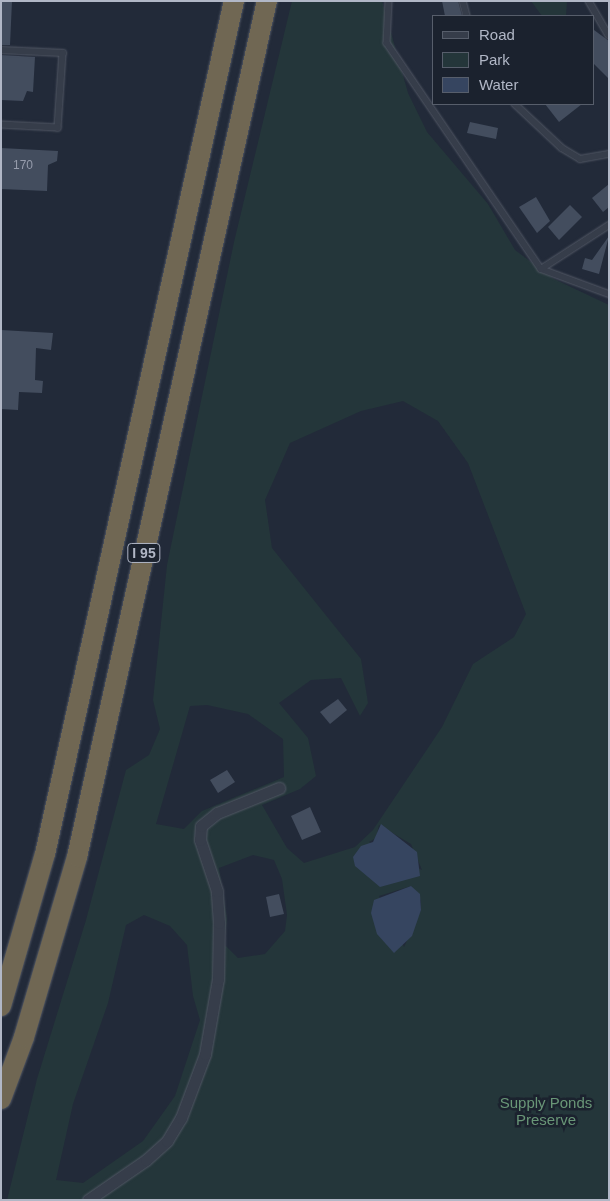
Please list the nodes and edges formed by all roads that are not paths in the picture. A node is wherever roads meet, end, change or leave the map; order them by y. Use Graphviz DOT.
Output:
graph roads {
  1 [pos="234,1"];
  2 [pos="267,1"];
  3 [pos="389,1"];
  4 [pos="463,1"];
  5 [pos="589,1"];
  6 [pos="467,15"];
  7 [pos="609,36"];
  8 [pos="1,50"];
  9 [pos="515,105"];
  10 [pos="1,125"];
  11 [pos="609,154"];
  12 [pos="609,225"];
  13 [pos="541,269"];
  14 [pos="609,294"];
  15 [pos="279,788"];
  16 [pos="1,1006"];
  17 [pos="1,1099"];
  18 [pos="88,1200"];
  1 -- 16 [label="highway, I 95"];
  2 -- 17 [label="highway, I 95"];
  3 -- 13 [label="lane"];
  4 -- 6 [label="lane"];
  5 -- 7 [label="lane"];
  8 -- 10 [label="lane"];
  9 -- 11 [label="lane"];
  12 -- 13 [label="lane"];
  13 -- 14 [label="lane"];
  15 -- 18 [label="street"];
}
